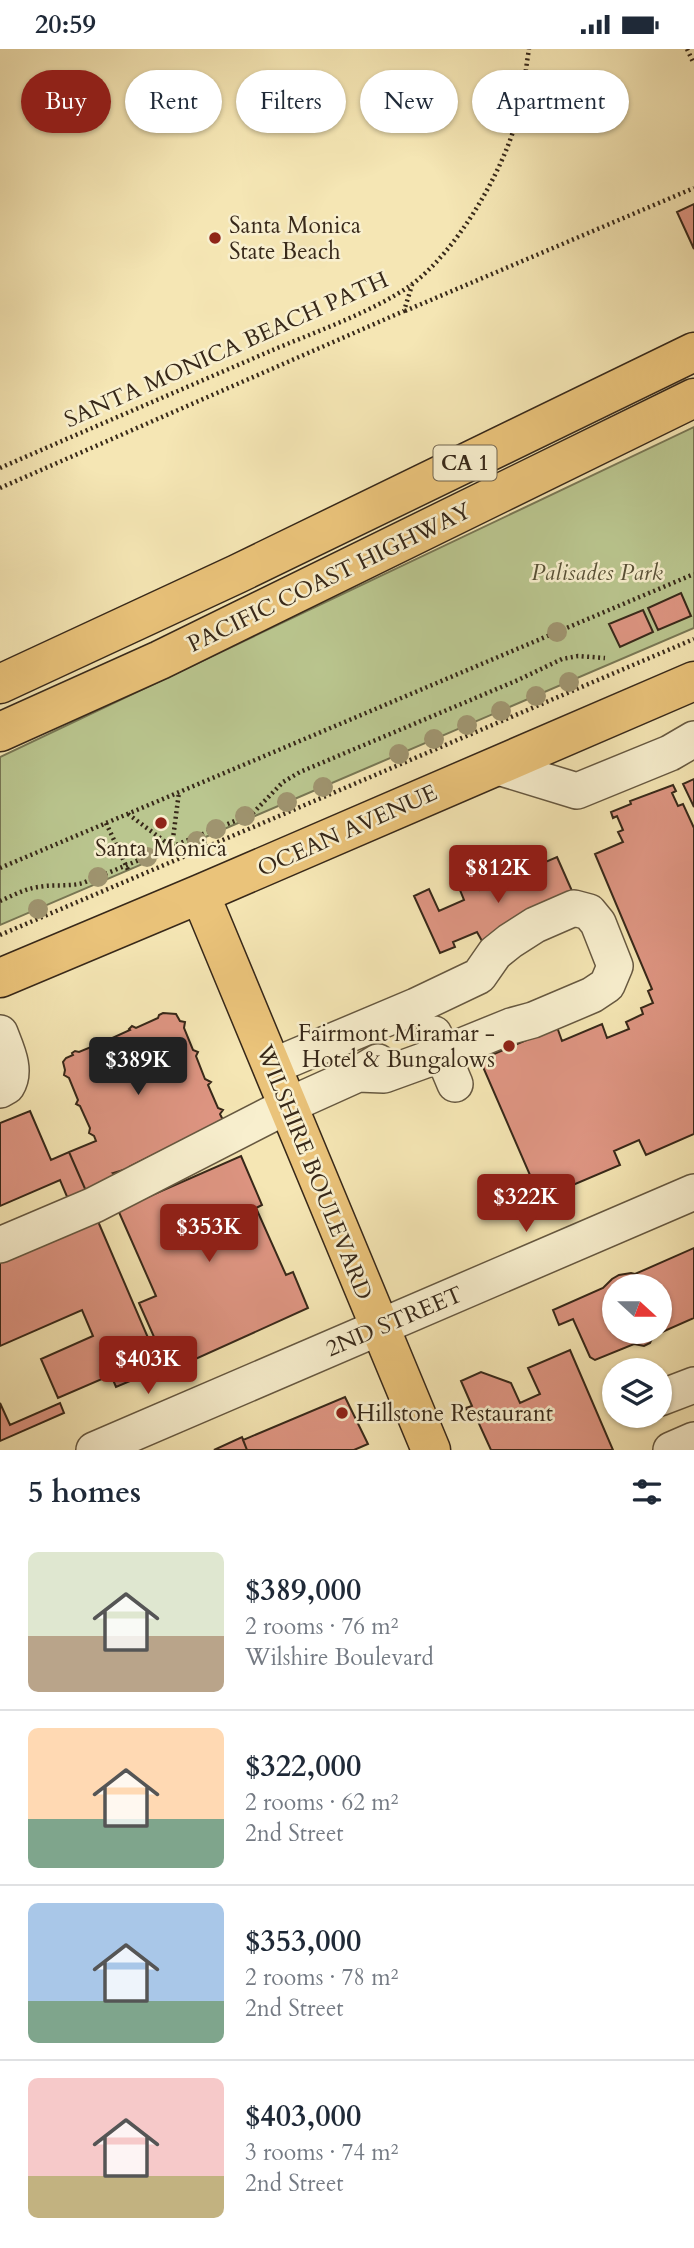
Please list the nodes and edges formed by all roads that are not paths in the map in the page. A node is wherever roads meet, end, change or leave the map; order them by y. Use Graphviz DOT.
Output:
graph roads {
  1 [pos="694,352"];
  2 [pos="694,398"];
  3 [pos="237,574"];
  4 [pos="253,615"];
  5 [pos="694,681"];
  6 [pos="0,684"];
  7 [pos="0,732"];
  8 [pos="694,739"];
  9 [pos="495,766"];
  10 [pos="200,894"];
  11 [pos="0,978"];
  12 [pos="0,1033"];
  13 [pos="435,1043"];
  14 [pos="271,1067"];
  15 [pos="0,1090"];
  16 [pos="287,1106"];
  17 [pos="694,1192"];
  18 [pos="0,1245"];
  19 [pos="379,1326"];
  20 [pos="694,1385"];
  21 [pos="672,1393"];
  22 [pos="694,1440"];
  23 [pos="94,1450"];
  24 [pos="431,1450"];
  25 [pos="671,1450"];
  1 -- 3 [label="main road, PACIFIC COAST HIGHWAY / CA 1"];
  2 -- 4 [label="main road, PACIFIC COAST HIGHWAY / CA 1"];
  3 -- 4 [label="main road"];
  3 -- 6 [label="main road, PACIFIC COAST HIGHWAY / CA 1"];
  4 -- 7 [label="main road, PACIFIC COAST HIGHWAY / CA 1"];
  5 -- 9 [label="main road, OCEAN AVENUE"];
  8 -- 9 [label="street"];
  9 -- 10 [label="main road, OCEAN AVENUE"];
  10 -- 11 [label="main road, OCEAN AVENUE"];
  10 -- 14 [label="main road, WILSHIRE BOULEVARD"];
  12 -- 15 [label="street"];
  13 -- 13 [label="street"];
  13 -- 14 [label="street"];
  13 -- 16 [label="street"];
  14 -- 16 [label="main road, WILSHIRE BOULEVARD"];
  16 -- 18 [label="street"];
  16 -- 19 [label="main road, WILSHIRE BOULEVARD"];
  17 -- 19 [label="street, 2ND STREET"];
  19 -- 23 [label="street, 2ND STREET"];
  19 -- 24 [label="main road, WILSHIRE BOULEVARD"];
  20 -- 21 [label="street"];
  22 -- 25 [label="street"];
}
